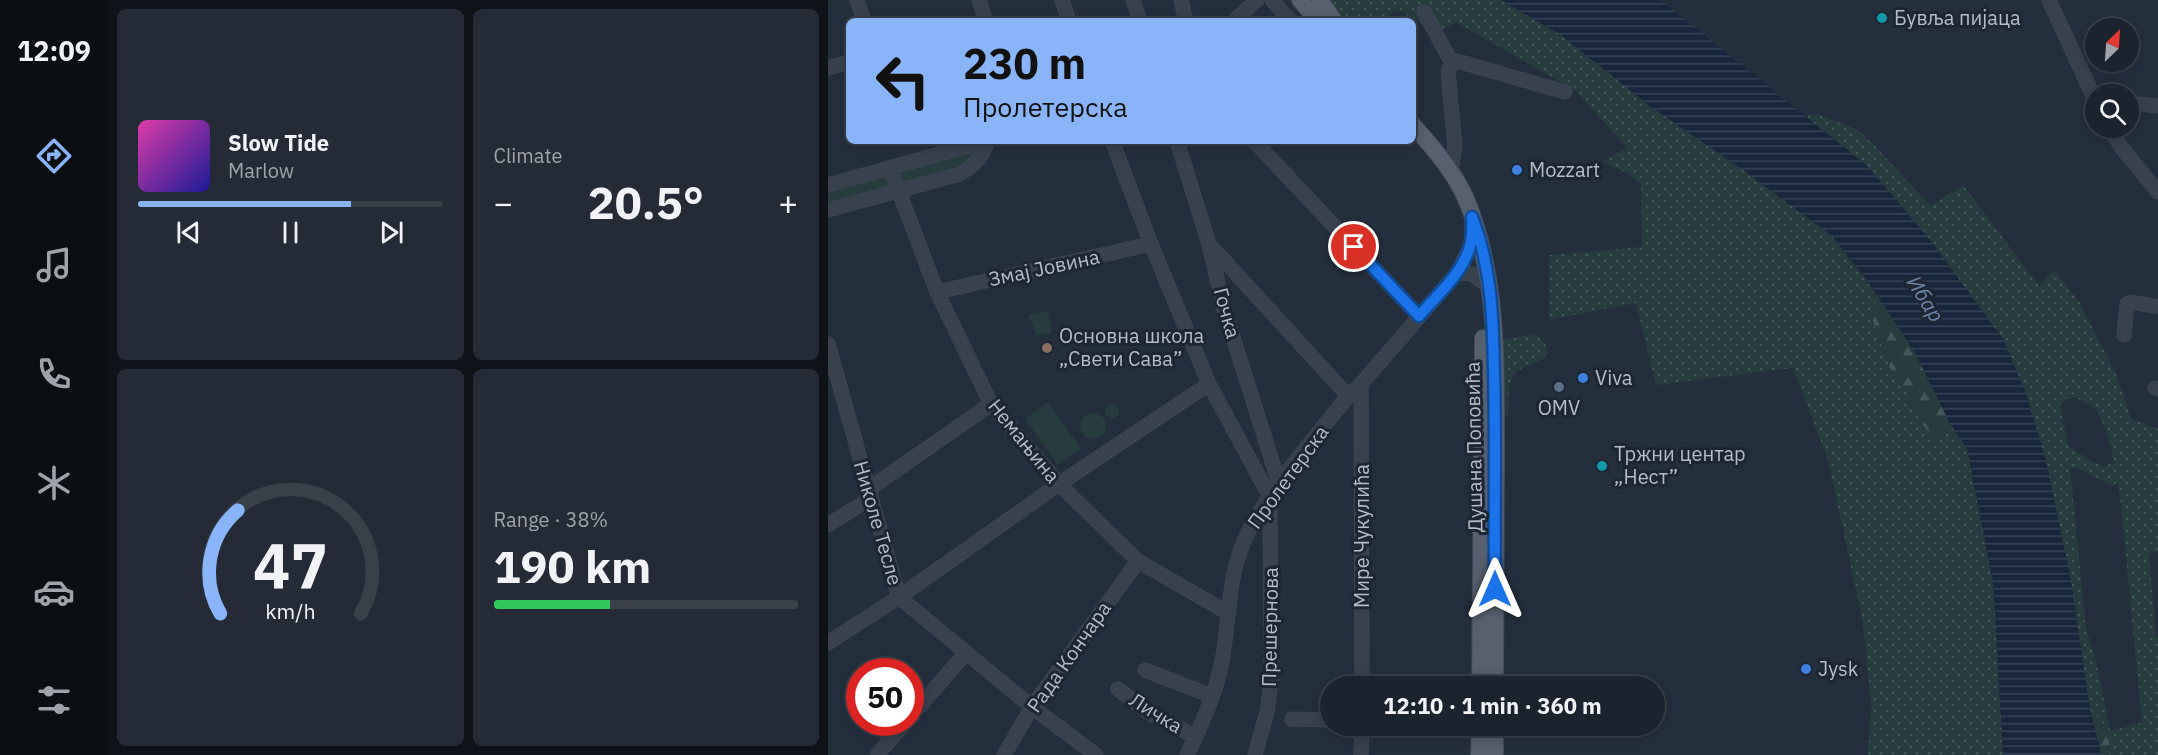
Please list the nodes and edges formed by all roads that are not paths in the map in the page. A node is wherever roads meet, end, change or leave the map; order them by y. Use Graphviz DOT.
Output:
graph roads {
  1 [pos="857,0"];
  2 [pos="979,0"];
  3 [pos="1062,0"];
  4 [pos="1133,0"];
  5 [pos="1181,0"];
  6 [pos="1257,0"];
  7 [pos="1272,0"];
  8 [pos="1300,0"];
  9 [pos="1320,0"];
  10 [pos="2049,0"];
  11 [pos="1424,12"];
  12 [pos="863,18"];
  13 [pos="985,18"];
  14 [pos="1068,18"];
  15 [pos="1139,18"];
  16 [pos="1185,18"];
  17 [pos="1237,18"];
  18 [pos="1287,18"];
  19 [pos="1315,18"];
  20 [pos="1332,18"];
  21 [pos="846,63"];
  22 [pos="1452,63"];
  23 [pos="828,68"];
  24 [pos="2088,84"];
  25 [pos="1566,92"];
  26 [pos="2139,104"];
  27 [pos="2158,106"];
  28 [pos="1416,129"];
  29 [pos="2116,138"];
  30 [pos="976,144"];
  31 [pos="986,144"];
  32 [pos="1113,144"];
  33 [pos="1178,144"];
  34 [pos="1257,144"];
  35 [pos="890,168"];
  36 [pos="1451,171"];
  37 [pos="828,185"];
  38 [pos="897,190"];
  39 [pos="2158,192"];
  40 [pos="828,210"];
  41 [pos="1472,217"];
  42 [pos="1151,244"];
  43 [pos="1209,244"];
  44 [pos="1480,244"];
  45 [pos="1456,273"];
  46 [pos="1481,281"];
  47 [pos="937,292"];
  48 [pos="2158,307"];
  49 [pos="1419,316"];
  50 [pos="2124,335"];
  51 [pos="828,344"];
  52 [pos="1209,384"];
  53 [pos="1361,384"];
  54 [pos="1348,396"];
  55 [pos="991,405"];
  56 [pos="1279,483"];
  57 [pos="1059,484"];
  58 [pos="870,494"];
  59 [pos="1270,497"];
  60 [pos="828,525"];
  61 [pos="1138,561"];
  62 [pos="898,597"];
  63 [pos="1228,613"];
  64 [pos="828,643"];
  65 [pos="966,653"];
  66 [pos="1145,670"];
  67 [pos="1362,676"];
  68 [pos="1480,676"];
  69 [pos="1495,676"];
  70 [pos="1118,688"];
  71 [pos="1212,696"];
  72 [pos="924,701"];
  73 [pos="1032,707"];
  74 [pos="1292,719"];
  75 [pos="1320,720"];
  76 [pos="894,736"];
  77 [pos="1362,736"];
  78 [pos="1479,736"];
  79 [pos="1495,736"];
  80 [pos="1196,737"];
  81 [pos="878,755"];
  82 [pos="1004,755"];
  83 [pos="1096,755"];
  84 [pos="1186,755"];
  85 [pos="1255,755"];
  86 [pos="1361,755"];
  87 [pos="1479,755"];
  88 [pos="1495,755"];
  1 -- 12 [label="street"];
  2 -- 13 [label="street"];
  3 -- 14 [label="street"];
  4 -- 15 [label="street"];
  5 -- 16 [label="street"];
  6 -- 17 [label="street"];
  7 -- 18 [label="street"];
  8 -- 19 [label="main road"];
  9 -- 20 [label="main road"];
  10 -- 24 [label="street"];
  11 -- 22 [label="street"];
  21 -- 23 [label="street"];
  22 -- 25 [label="street"];
  22 -- 36 [label="street"];
  26 -- 27 [label="street"];
  28 -- 36 [label="main road, Душана Поповића"];
  29 -- 39 [label="street"];
  30 -- 35 [label="street"];
  31 -- 38 [label="street"];
  32 -- 42 [label="street"];
  33 -- 43 [label="street, Гочка"];
  34 -- 49 [label="street"];
  35 -- 37 [label="street"];
  35 -- 38 [label="street, Немањина"];
  36 -- 41 [label="main road, Душана Поповића"];
  38 -- 40 [label="street"];
  38 -- 47 [label="street, Немањина"];
  41 -- 44 [label="main road, Душана Поповића"];
  41 -- 45 [label="street, Пролетерска"];
  42 -- 47 [label="street, Змај Јовина"];
  42 -- 52 [label="street"];
  43 -- 54 [label="street"];
  43 -- 56 [label="street, Гочка"];
  44 -- 46 [label="main road, Душана Поповића"];
  44 -- 69 [label="main road, Душана Поповића"];
  45 -- 46 [label="street"];
  45 -- 49 [label="street, Пролетерска"];
  46 -- 68 [label="main road, Душана Поповића"];
  47 -- 55 [label="street, Немањина"];
  48 -- 50 [label="street"];
  49 -- 53 [label="street, Пролетерска"];
  51 -- 58 [label="street, Николе Тесле"];
  52 -- 57 [label="street"];
  52 -- 59 [label="street"];
  53 -- 54 [label="street, Пролетерска"];
  53 -- 67 [label="street, Мире Чукулића"];
  54 -- 56 [label="street, Пролетерска"];
  55 -- 57 [label="street, Немањина"];
  55 -- 58 [label="street"];
  56 -- 59 [label="street, Пролетерска"];
  57 -- 61 [label="street, Немањина"];
  57 -- 62 [label="street"];
  58 -- 60 [label="street"];
  58 -- 62 [label="street, Николе Тесле"];
  59 -- 63 [label="street, Пролетерска"];
  59 -- 85 [label="street, Прешернова"];
  61 -- 63 [label="street, Немањина"];
  61 -- 73 [label="street, Рада Кончара"];
  62 -- 64 [label="street"];
  62 -- 65 [label="street, Николе Тесле"];
  63 -- 71 [label="street, Пролетерска"];
  65 -- 72 [label="street"];
  65 -- 73 [label="street, Николе Тесле"];
  66 -- 71 [label="street, Личка"];
  70 -- 80 [label="street, Личка"];
  71 -- 80 [label="street, Пролетерска"];
  73 -- 82 [label="street, Рада Кончара"];
  73 -- 83 [label="street, Николе Тесле"];
  74 -- 75 [label="street"];
  76 -- 81 [label="street"];
  77 -- 86 [label="street"];
  78 -- 87 [label="main road"];
  79 -- 88 [label="main road"];
  80 -- 84 [label="street, Пролетерска"];
}
